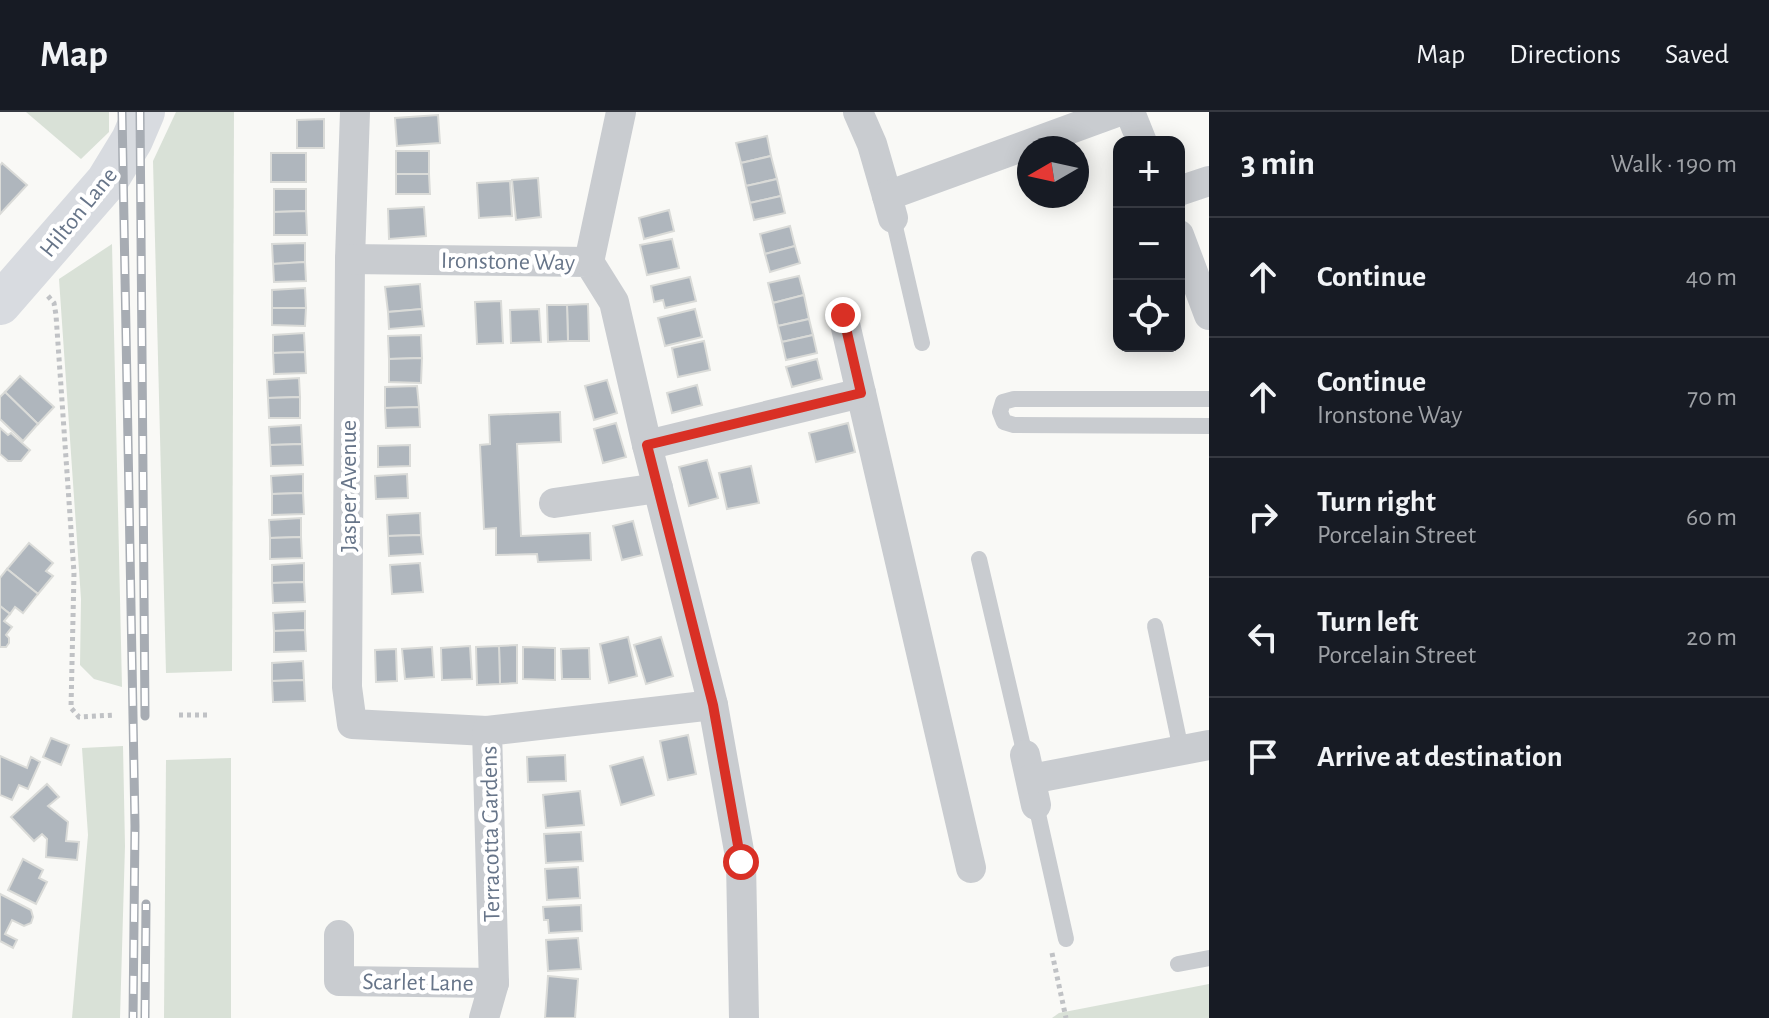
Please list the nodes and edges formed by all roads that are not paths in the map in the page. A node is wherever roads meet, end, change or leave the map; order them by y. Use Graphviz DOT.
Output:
graph roads {
  1 [pos="144,112"];
  2 [pos="355,112"];
  3 [pos="621,112"];
  4 [pos="858,112"];
  5 [pos="1117,112"];
  6 [pos="1130,112"];
  7 [pos="1140,136"];
  8 [pos="1209,181"];
  9 [pos="1185,189"];
  10 [pos="890,207"];
  11 [pos="1185,251"];
  12 [pos="350,259"];
  13 [pos="589,262"];
  14 [pos="0,304"];
  15 [pos="843,315"];
  16 [pos="1209,315"];
  17 [pos="922,343"];
  18 [pos="861,393"];
  19 [pos="1209,399"];
  20 [pos="1209,426"];
  21 [pos="647,445"];
  22 [pos="658,488"];
  23 [pos="554,503"];
  24 [pos="979,559"];
  25 [pos="1155,626"];
  26 [pos="713,705"];
  27 [pos="487,731"];
  28 [pos="1195,747"];
  29 [pos="1031,780"];
  30 [pos="971,868"];
  31 [pos="339,935"];
  32 [pos="1066,939"];
  33 [pos="1209,958"];
  34 [pos="1178,964"];
  35 [pos="494,983"];
  36 [pos="484,1018"];
  37 [pos="744,1018"];
  1 -- 14 [label="street, Hilton Lane"];
  2 -- 12 [label="street, Jasper Avenue"];
  3 -- 13 [label="street"];
  4 -- 10 [label="street"];
  5 -- 10 [label="street"];
  6 -- 7 [label="street"];
  8 -- 9 [label="street"];
  10 -- 17 [label="lane"];
  11 -- 16 [label="street"];
  12 -- 13 [label="street, Ironstone Way"];
  12 -- 27 [label="street, Jasper Avenue"];
  13 -- 21 [label="street, Ironstone Way"];
  15 -- 18 [label="street"];
  18 -- 21 [label="street"];
  18 -- 30 [label="street"];
  19 -- 20 [label="lane"];
  21 -- 22 [label="street, Ironstone Way"];
  22 -- 23 [label="street"];
  22 -- 26 [label="street, Ironstone Way"];
  24 -- 29 [label="lane"];
  25 -- 28 [label="lane"];
  26 -- 27 [label="street, Terracotta Gardens"];
  26 -- 37 [label="street, Ironstone Way"];
  27 -- 35 [label="street, Terracotta Gardens"];
  28 -- 29 [label="street"];
  29 -- 32 [label="lane"];
  31 -- 35 [label="street, Scarlet Lane"];
  33 -- 34 [label="lane"];
  35 -- 36 [label="street, Terracotta Gardens"];
}
